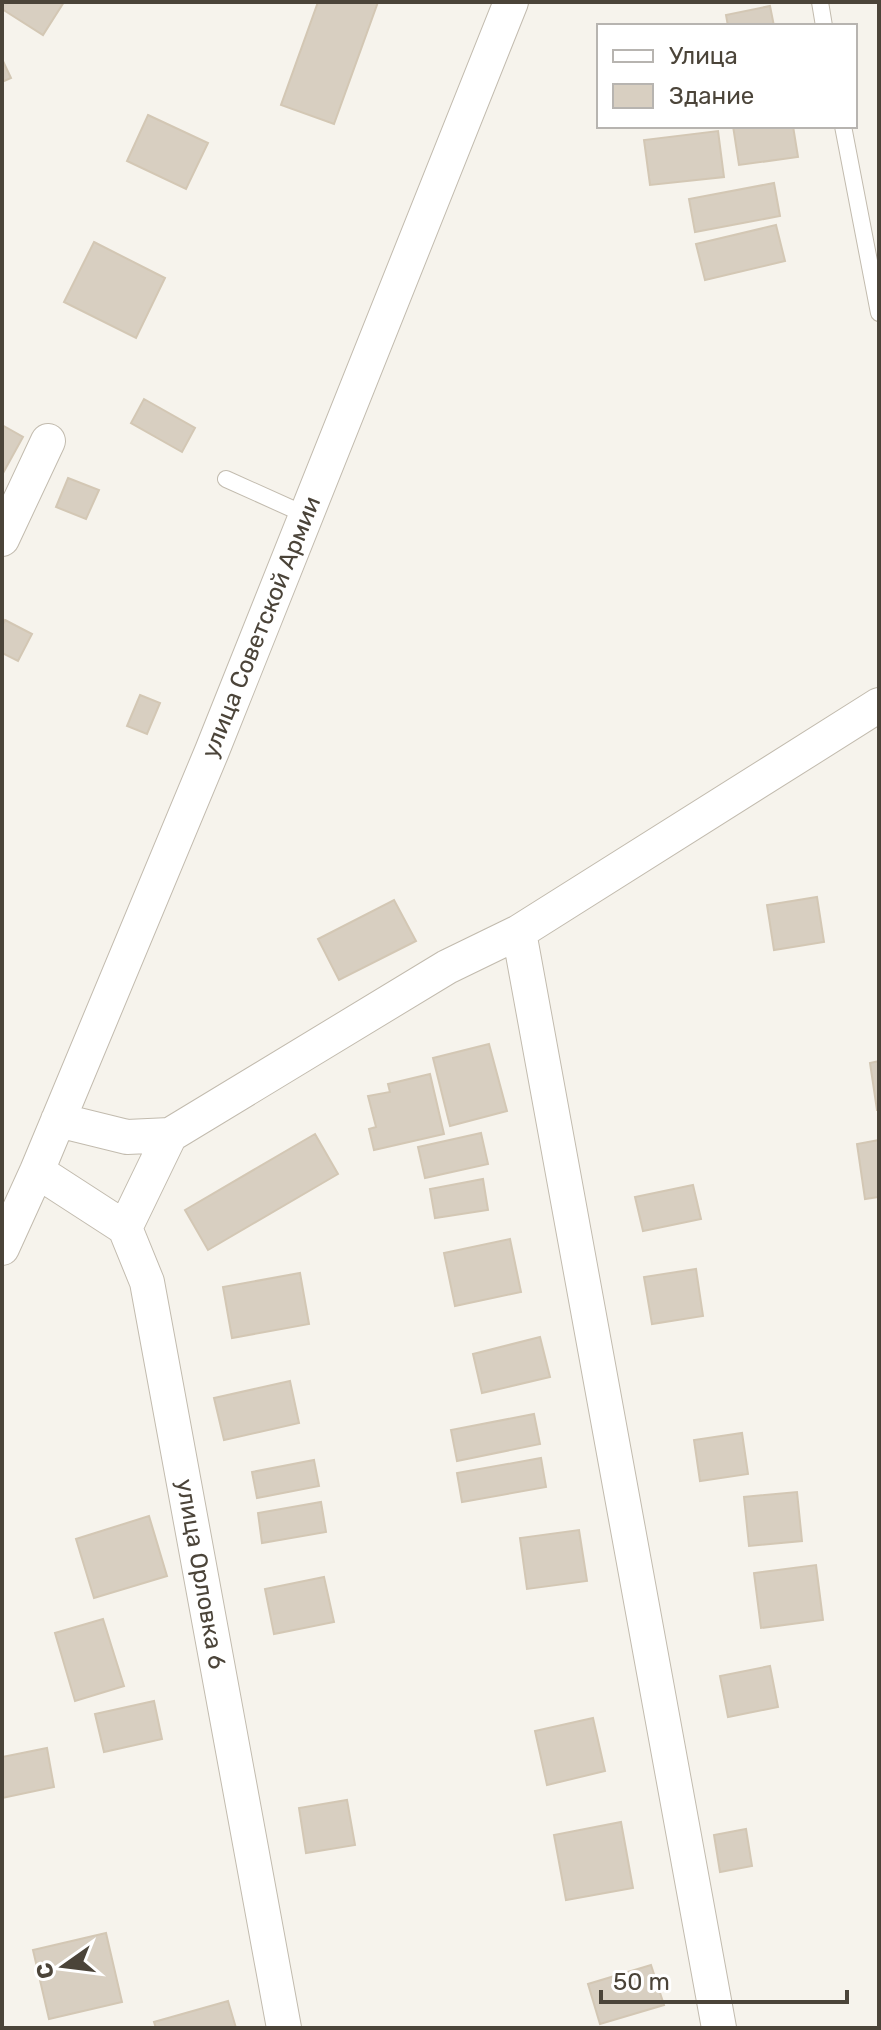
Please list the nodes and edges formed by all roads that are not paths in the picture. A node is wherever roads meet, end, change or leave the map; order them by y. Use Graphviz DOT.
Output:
graph roads {
  1 [pos="511,2"];
  2 [pos="820,2"];
  3 [pos="824,24"];
  4 [pos="843,128"];
  5 [pos="879,313"];
  6 [pos="48,441"];
  7 [pos="226,479"];
  8 [pos="306,515"];
  9 [pos="2,539"];
  10 [pos="879,705"];
  11 [pos="519,932"];
  12 [pos="58,1120"];
  13 [pos="170,1135"];
  14 [pos="37,1171"];
  15 [pos="125,1228"];
  16 [pos="2,1248"];
  17 [pos="284,2028"];
  18 [pos="719,2028"];
  1 -- 8 [label="street, улица Советской Армии"];
  2 -- 3 [label="lane"];
  4 -- 5 [label="lane"];
  6 -- 9 [label="street"];
  7 -- 8 [label="lane"];
  8 -- 12 [label="street, улица Советской Армии"];
  10 -- 11 [label="street"];
  11 -- 13 [label="street"];
  11 -- 18 [label="street"];
  12 -- 13 [label="street"];
  12 -- 14 [label="street, улица Советской Армии"];
  13 -- 15 [label="street"];
  14 -- 15 [label="street"];
  14 -- 16 [label="street, улица Советской Армии"];
  15 -- 17 [label="street, улица Орловка 6"];
}
